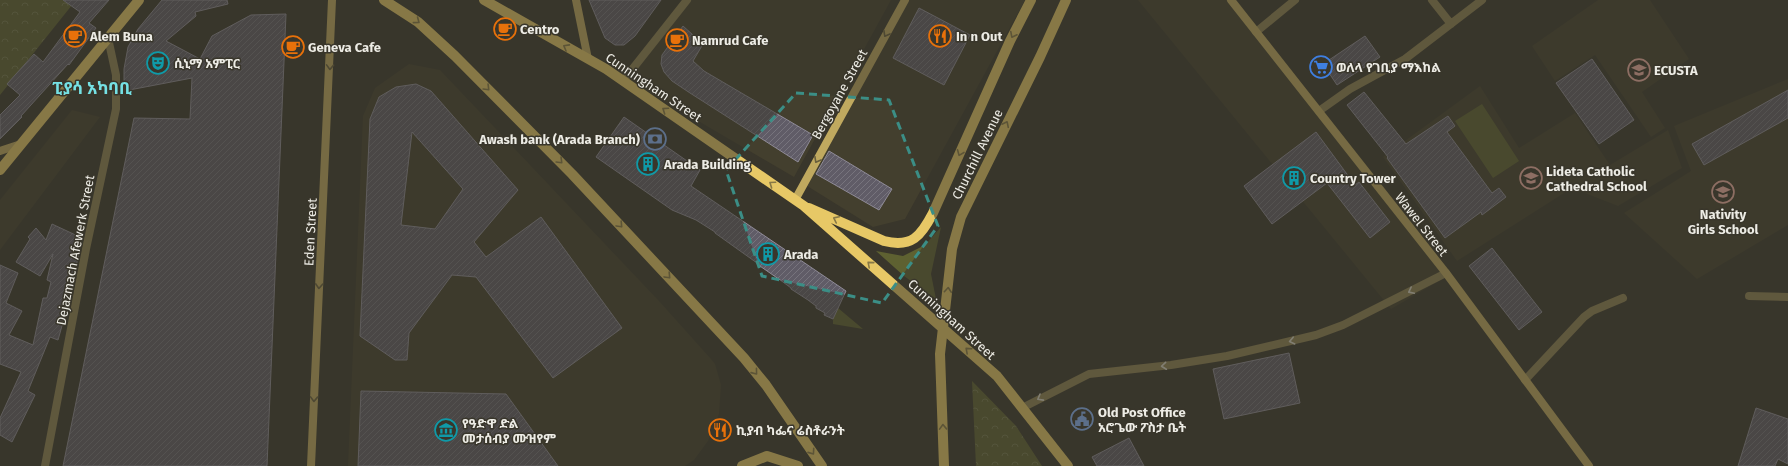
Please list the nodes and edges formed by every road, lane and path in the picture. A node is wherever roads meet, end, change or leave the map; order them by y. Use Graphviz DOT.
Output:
graph roads {
  1 [pos="332,0"];
  2 [pos="384,0"];
  3 [pos="484,0"];
  4 [pos="576,0"];
  5 [pos="687,0"];
  6 [pos="905,0"];
  7 [pos="1031,0"];
  8 [pos="1066,0"];
  9 [pos="1231,0"];
  10 [pos="1295,0"];
  11 [pos="1432,0"];
  12 [pos="1482,0"];
  13 [pos="137,1"];
  14 [pos="1451,24"];
  15 [pos="1256,32"];
  16 [pos="108,38"];
  17 [pos="588,59"];
  18 [pos="623,81"];
  19 [pos="1319,111"];
  20 [pos="21,144"];
  21 [pos="0,151"];
  22 [pos="0,170"];
  23 [pos="795,200"];
  24 [pos="804,206"];
  25 [pos="884,241"];
  26 [pos="1446,273"];
  27 [pos="1750,296"];
  28 [pos="1788,297"];
  29 [pos="1623,298"];
  30 [pos="943,328"];
  31 [pos="1525,380"];
  32 [pos="1022,408"];
  33 [pos="45,466"];
  34 [pos="311,466"];
  35 [pos="742,466"];
  36 [pos="798,466"];
  37 [pos="822,466"];
  38 [pos="944,466"];
  39 [pos="1068,466"];
  40 [pos="1589,466"];
  1 -- 34 [label="main road, Eden Street, one-way"];
  2 -- 37 [label="main road, one-way"];
  17 -- 3 [label="main road, Cunningham Street, one-way"];
  4 -- 17 [label="main road"];
  5 -- 18 [label="street"];
  6 -- 23 [label="main road, Bergoyane Street, one-way"];
  7 -- 25 [label="main road, Churchill Avenue, one-way"];
  30 -- 8 [label="main road, Churchill Avenue, one-way"];
  9 -- 15 [label="main road, Wawel Street"];
  10 -- 15 [label="street"];
  11 -- 14 [label="street"];
  12 -- 14 [label="street"];
  13 -- 16 [label="main road"];
  14 -- 19 [label="street"];
  15 -- 19 [label="main road, Wawel Street"];
  16 -- 20 [label="main road"];
  16 -- 33 [label="street, Dejazmach Afewerk Street"];
  17 -- 18 [label="main road, Cunningham Street"];
  23 -- 18 [label="main road, Cunningham Street, one-way"];
  19 -- 26 [label="main road, Wawel Street"];
  20 -- 21 [label="main road"];
  20 -- 22 [label="main road"];
  23 -- 24 [label="main road, Cunningham Street"];
  25 -- 24 [label="main road, Cunningham Street, one-way"];
  30 -- 24 [label="main road, Cunningham Street, one-way"];
  26 -- 31 [label="main road, Wawel Street"];
  26 -- 32 [label="street, one-way"];
  27 -- 28 [label="street"];
  29 -- 31 [label="street"];
  32 -- 30 [label="main road, Cunningham Street, one-way"];
  38 -- 30 [label="main road, Churchill Avenue, one-way"];
  31 -- 40 [label="main road, Wawel Street"];
  32 -- 39 [label="main road, Cunningham Street"];
  35 -- 36 [label="main road"];
}
